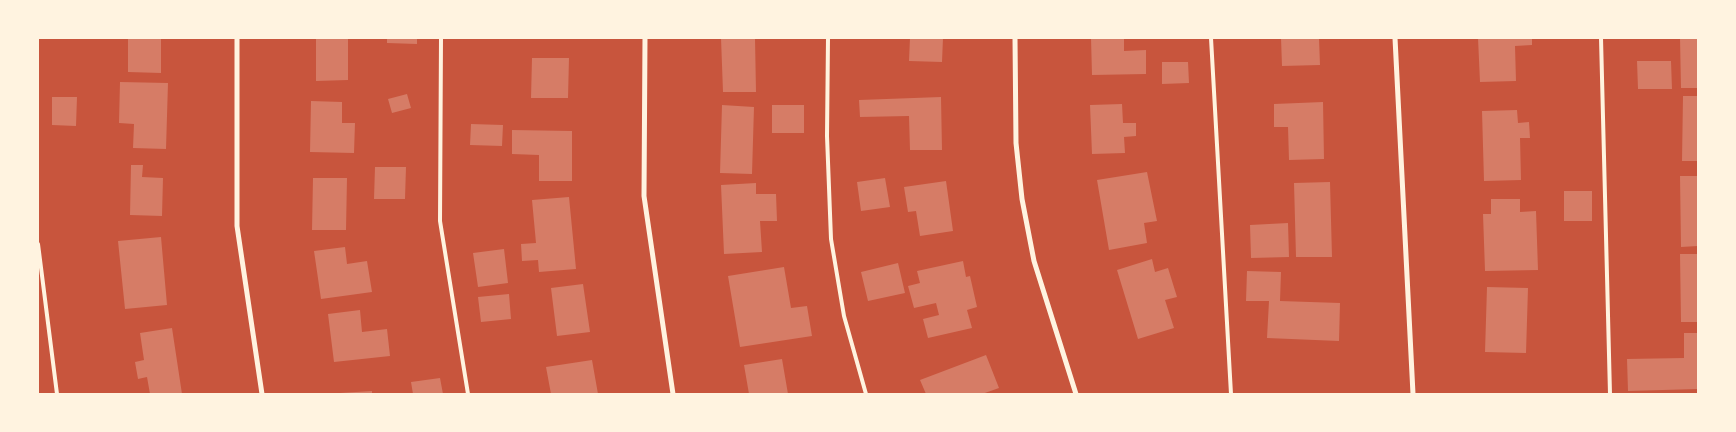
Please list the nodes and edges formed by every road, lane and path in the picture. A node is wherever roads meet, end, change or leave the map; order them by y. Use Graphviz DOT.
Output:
graph roads {
  1 [pos="237,38"];
  2 [pos="441,38"];
  3 [pos="645,38"];
  4 [pos="828,38"];
  5 [pos="1015,38"];
  6 [pos="1211,38"];
  7 [pos="1395,38"];
  8 [pos="1602,38"];
  9 [pos="38,244"];
  10 [pos="57,394"];
  11 [pos="262,394"];
  12 [pos="468,394"];
  13 [pos="673,394"];
  14 [pos="866,394"];
  15 [pos="1076,394"];
  16 [pos="1231,394"];
  17 [pos="1413,394"];
  18 [pos="1610,394"];
  1 -- 11 [label="street"];
  2 -- 12 [label="lane"];
  3 -- 13 [label="street"];
  4 -- 14 [label="lane"];
  5 -- 15 [label="street"];
  6 -- 16 [label="lane"];
  7 -- 17 [label="street"];
  8 -- 18 [label="lane"];
  9 -- 10 [label="lane"];
}
